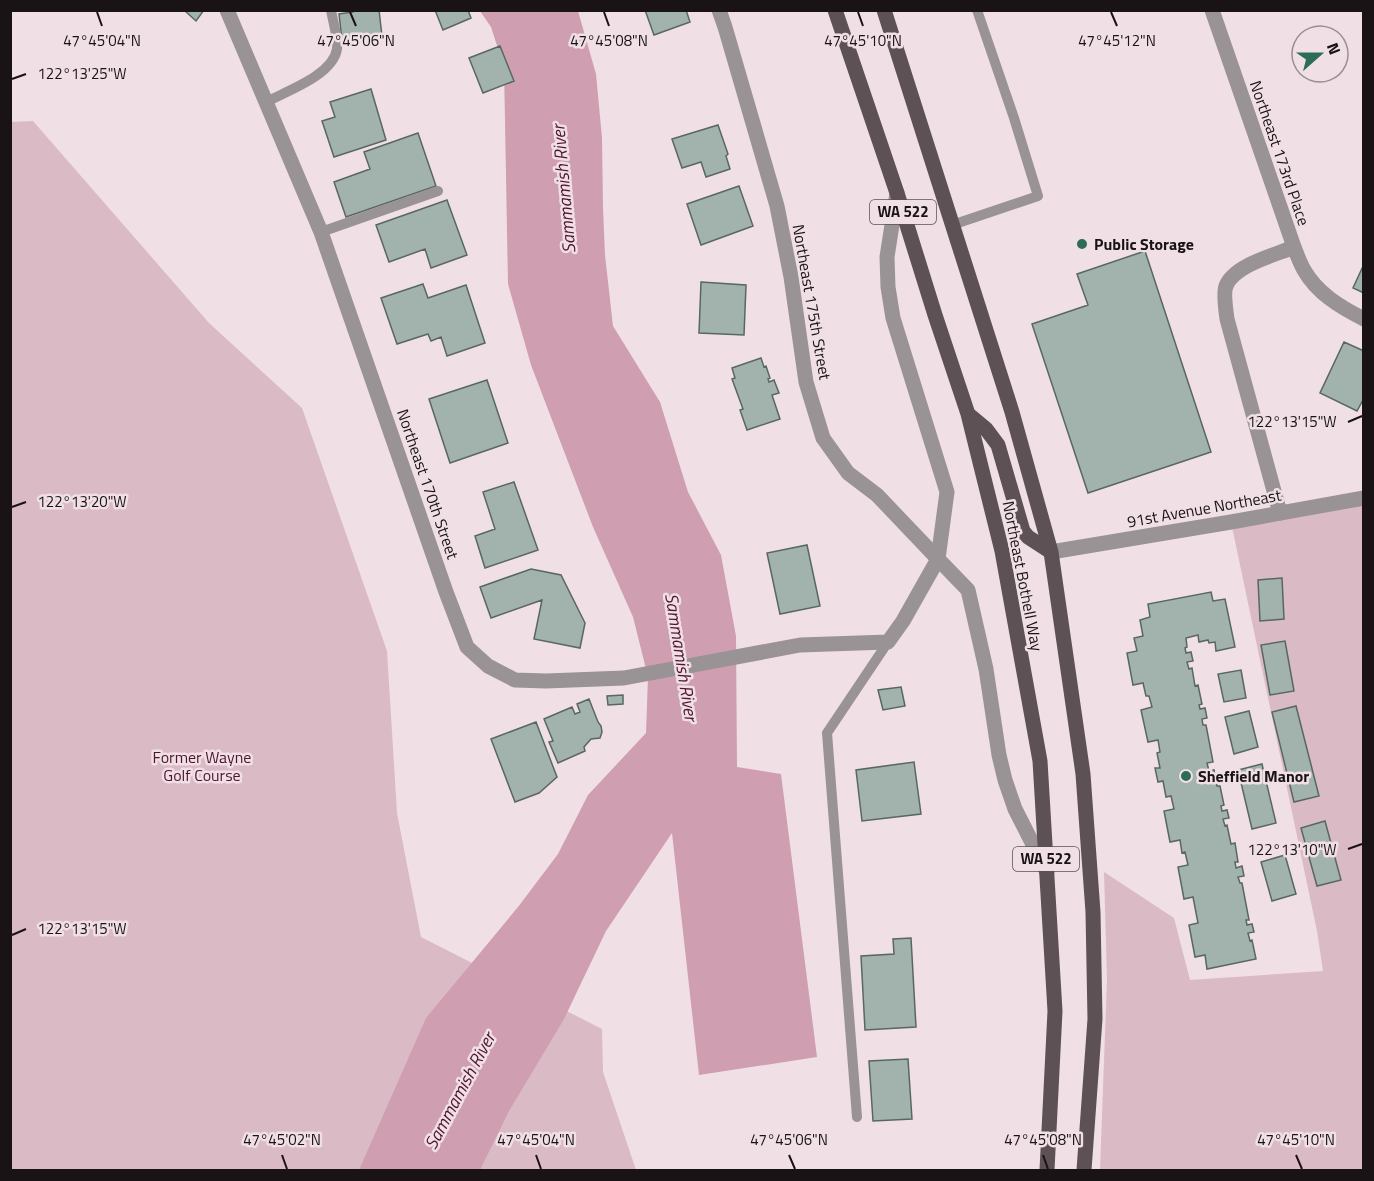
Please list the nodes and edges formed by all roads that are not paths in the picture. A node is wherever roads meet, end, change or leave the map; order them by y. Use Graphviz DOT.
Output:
graph roads {
  1 [pos="227,10"];
  2 [pos="331,10"];
  3 [pos="719,10"];
  4 [pos="835,10"];
  5 [pos="884,10"];
  6 [pos="977,10"];
  7 [pos="1212,10"];
  8 [pos="266,102"];
  9 [pos="438,191"];
  10 [pos="897,194"];
  11 [pos="952,225"];
  12 [pos="321,232"];
  13 [pos="1294,247"];
  14 [pos="1364,319"];
  15 [pos="968,414"];
  16 [pos="1364,498"];
  17 [pos="1280,513"];
  18 [pos="1051,552"];
  19 [pos="939,559"];
  20 [pos="888,642"];
  21 [pos="1047,872"];
  22 [pos="857,1118"];
  23 [pos="1047,1170"];
  24 [pos="1084,1170"];
  1 -- 8 [label="street, Northeast 170th Street"];
  2 -- 8 [label="lane"];
  3 -- 19 [label="street, Northeast 175th Street"];
  4 -- 10 [label="main road, Northeast Bothell Way / WA 522"];
  5 -- 11 [label="main road, Northeast Bothell Way / WA 522"];
  6 -- 11 [label="lane"];
  7 -- 13 [label="street, Northeast 173rd Place"];
  8 -- 12 [label="street, Northeast 170th Street"];
  9 -- 12 [label="lane"];
  10 -- 15 [label="main road, Northeast Bothell Way / WA 522"];
  10 -- 19 [label="street"];
  11 -- 18 [label="main road, Northeast Bothell Way / WA 522"];
  12 -- 20 [label="street, Northeast 170th Street"];
  13 -- 14 [label="street"];
  13 -- 17 [label="street, Northeast 173rd Place"];
  15 -- 18 [label="main road"];
  15 -- 21 [label="main road, Northeast Bothell Way / WA 522"];
  16 -- 17 [label="street, 91st Avenue Northeast"];
  17 -- 18 [label="street, 91st Avenue Northeast"];
  18 -- 24 [label="main road, Northeast Bothell Way / WA 522"];
  19 -- 20 [label="street"];
  19 -- 21 [label="street, Northeast 175th Street"];
  20 -- 22 [label="lane"];
  21 -- 23 [label="main road, Northeast Bothell Way / WA 522"];
}
